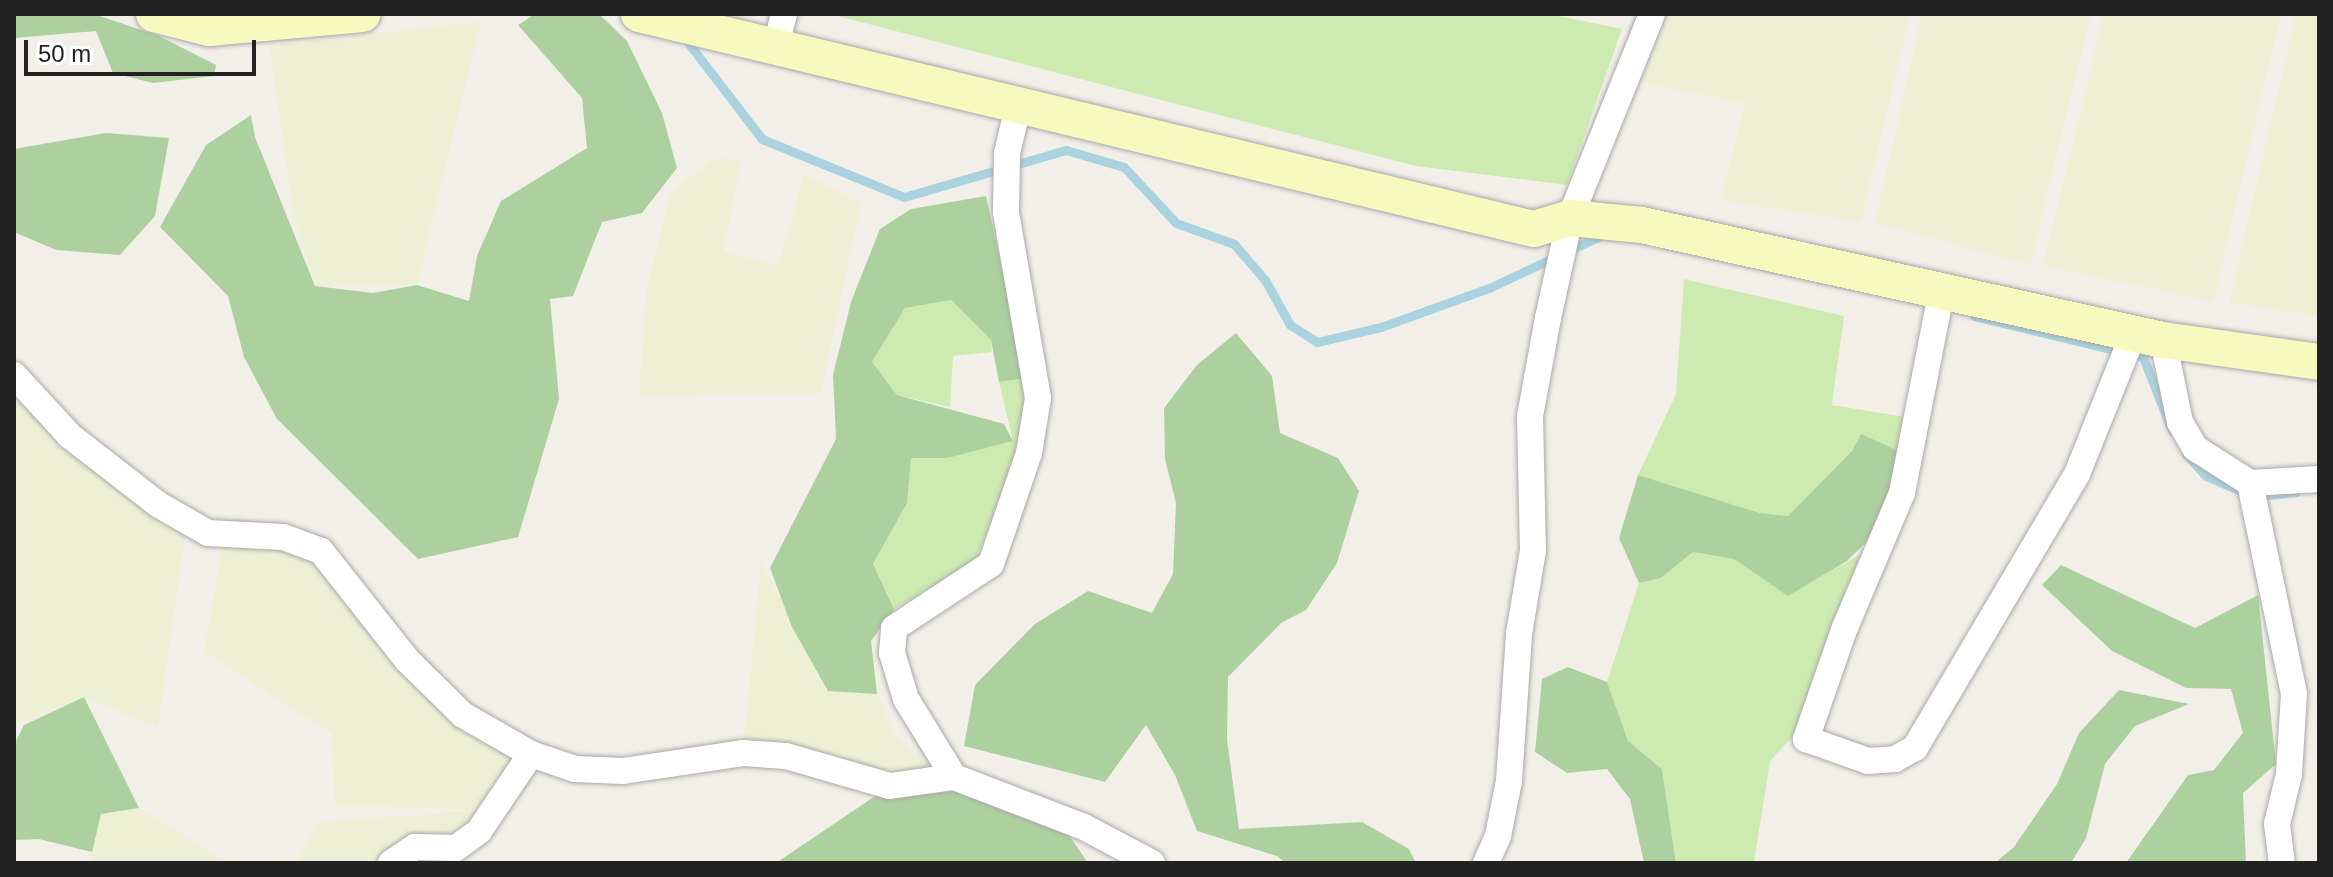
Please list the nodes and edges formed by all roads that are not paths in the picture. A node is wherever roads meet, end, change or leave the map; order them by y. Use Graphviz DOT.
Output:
graph roads {
  1 [pos="154,14"];
  2 [pos="362,14"];
  3 [pos="639,14"];
  4 [pos="1652,14"];
  5 [pos="780,30"];
  6 [pos="1019,103"];
  7 [pos="1570,218"];
  8 [pos="1942,289"];
  9 [pos="2149,336"];
  10 [pos="2319,362"];
  11 [pos="17,386"];
  12 [pos="2319,479"];
  13 [pos="2250,483"];
  14 [pos="531,754"];
  15 [pos="954,777"];
  16 [pos="391,863"];
  17 [pos="1152,863"];
  18 [pos="1486,863"];
  19 [pos="2282,863"];
  1 -- 2 [label="street"];
  3 -- 5 [label="street"];
  4 -- 7 [label="street"];
  5 -- 6 [label="street"];
  6 -- 7 [label="street"];
  6 -- 15 [label="street"];
  7 -- 8 [label="street"];
  7 -- 18 [label="street"];
  8 -- 9 [label="street"];
  8 -- 9 [label="street"];
  9 -- 10 [label="street"];
  9 -- 13 [label="street"];
  11 -- 14 [label="street"];
  12 -- 13 [label="street"];
  13 -- 19 [label="street"];
  14 -- 15 [label="street"];
  14 -- 16 [label="street"];
  15 -- 17 [label="street"];
}
